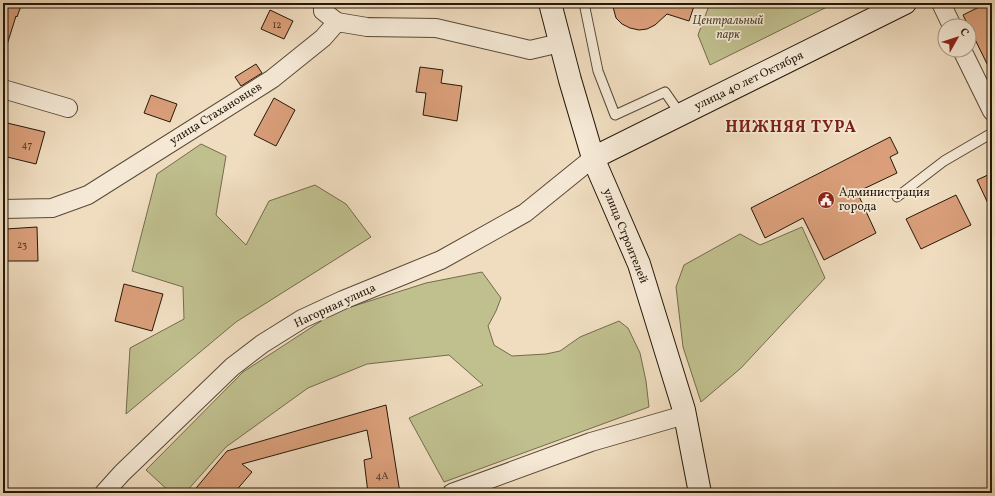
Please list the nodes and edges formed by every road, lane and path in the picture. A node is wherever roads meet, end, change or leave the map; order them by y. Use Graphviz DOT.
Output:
graph roads {
  1 [pos="323,3"];
  2 [pos="550,3"];
  3 [pos="584,3"];
  4 [pos="905,3"];
  5 [pos="941,3"];
  6 [pos="948,18"];
  7 [pos="336,22"];
  8 [pos="560,43"];
  9 [pos="966,58"];
  10 [pos="3,89"];
  11 [pos="68,108"];
  12 [pos="992,111"];
  13 [pos="681,115"];
  14 [pos="992,134"];
  15 [pos="592,158"];
  16 [pos="897,197"];
  17 [pos="3,209"];
  18 [pos="685,416"];
  19 [pos="104,493"];
  20 [pos="452,493"];
  21 [pos="700,493"];
  1 -- 7 [label="street"];
  2 -- 8 [label="main road, улица Строителей"];
  3 -- 13 [label="lane"];
  4 -- 13 [label="main road, улица 40 лет Октября"];
  5 -- 6 [label="street"];
  7 -- 8 [label="street"];
  7 -- 17 [label="street, улица Стахановцев"];
  8 -- 15 [label="main road, улица Строителей"];
  9 -- 12 [label="street"];
  10 -- 11 [label="street"];
  13 -- 15 [label="main road, улица 40 лет Октября"];
  14 -- 16 [label="lane"];
  15 -- 18 [label="main road, улица Строителей"];
  15 -- 19 [label="street, Нагорная улица"];
  18 -- 20 [label="street"];
  18 -- 21 [label="main road, улица Строителей"];
}
